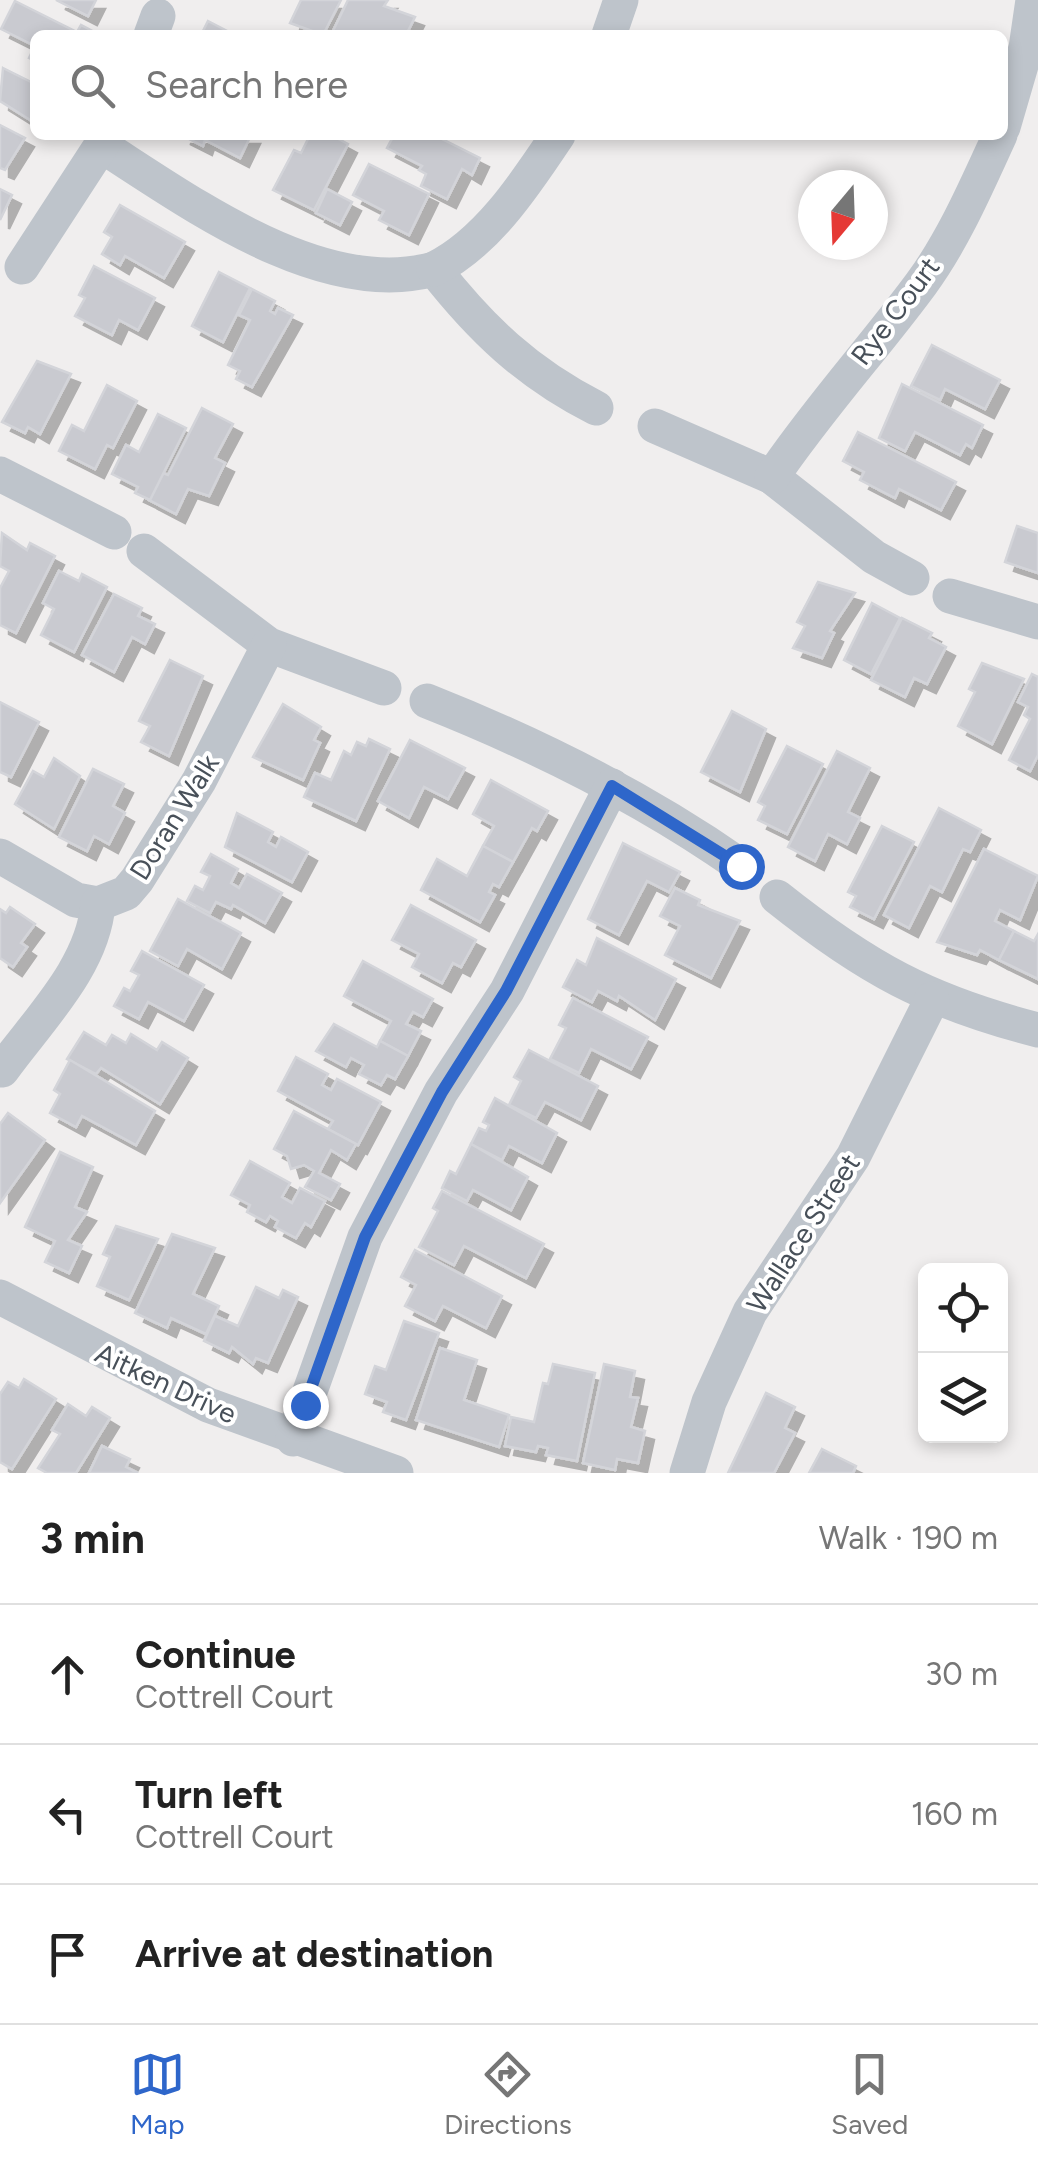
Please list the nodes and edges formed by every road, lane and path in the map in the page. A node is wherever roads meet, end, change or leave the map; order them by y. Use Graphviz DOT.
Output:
graph roads {
  1 [pos="1033,0"];
  2 [pos="1008,110"];
  3 [pos="105,140"];
  4 [pos="554,140"];
  5 [pos="998,140"];
  6 [pos="22,267"];
  7 [pos="434,269"];
  8 [pos="596,408"];
  9 [pos="654,426"];
  10 [pos="0,474"];
  11 [pos="772,477"];
  12 [pos="114,532"];
  13 [pos="144,551"];
  14 [pos="912,578"];
  15 [pos="950,596"];
  16 [pos="1038,622"];
  17 [pos="269,645"];
  18 [pos="384,688"];
  19 [pos="427,701"];
  20 [pos="612,786"];
  21 [pos="0,856"];
  22 [pos="741,866"];
  23 [pos="777,897"];
  24 [pos="98,904"];
  25 [pos="932,999"];
  26 [pos="1038,1030"];
  27 [pos="2,1070"];
  28 [pos="0,1297"];
  29 [pos="293,1439"];
  30 [pos="396,1473"];
  31 [pos="687,1473"];
  1 -- 2 [label="street"];
  3 -- 6 [label="street"];
  3 -- 7 [label="street"];
  4 -- 7 [label="street"];
  5 -- 11 [label="street, Rye Court"];
  7 -- 8 [label="street"];
  9 -- 11 [label="street"];
  10 -- 12 [label="street"];
  11 -- 14 [label="street"];
  13 -- 17 [label="street"];
  15 -- 16 [label="street"];
  17 -- 18 [label="street"];
  17 -- 24 [label="street, Doran Walk"];
  19 -- 20 [label="street"];
  20 -- 22 [label="street"];
  20 -- 29 [label="street"];
  21 -- 24 [label="street"];
  23 -- 25 [label="street"];
  24 -- 27 [label="street"];
  25 -- 26 [label="street"];
  25 -- 31 [label="street, Wallace Street"];
  28 -- 29 [label="street, Aitken Drive"];
  29 -- 30 [label="street, Aitken Drive"];
}
